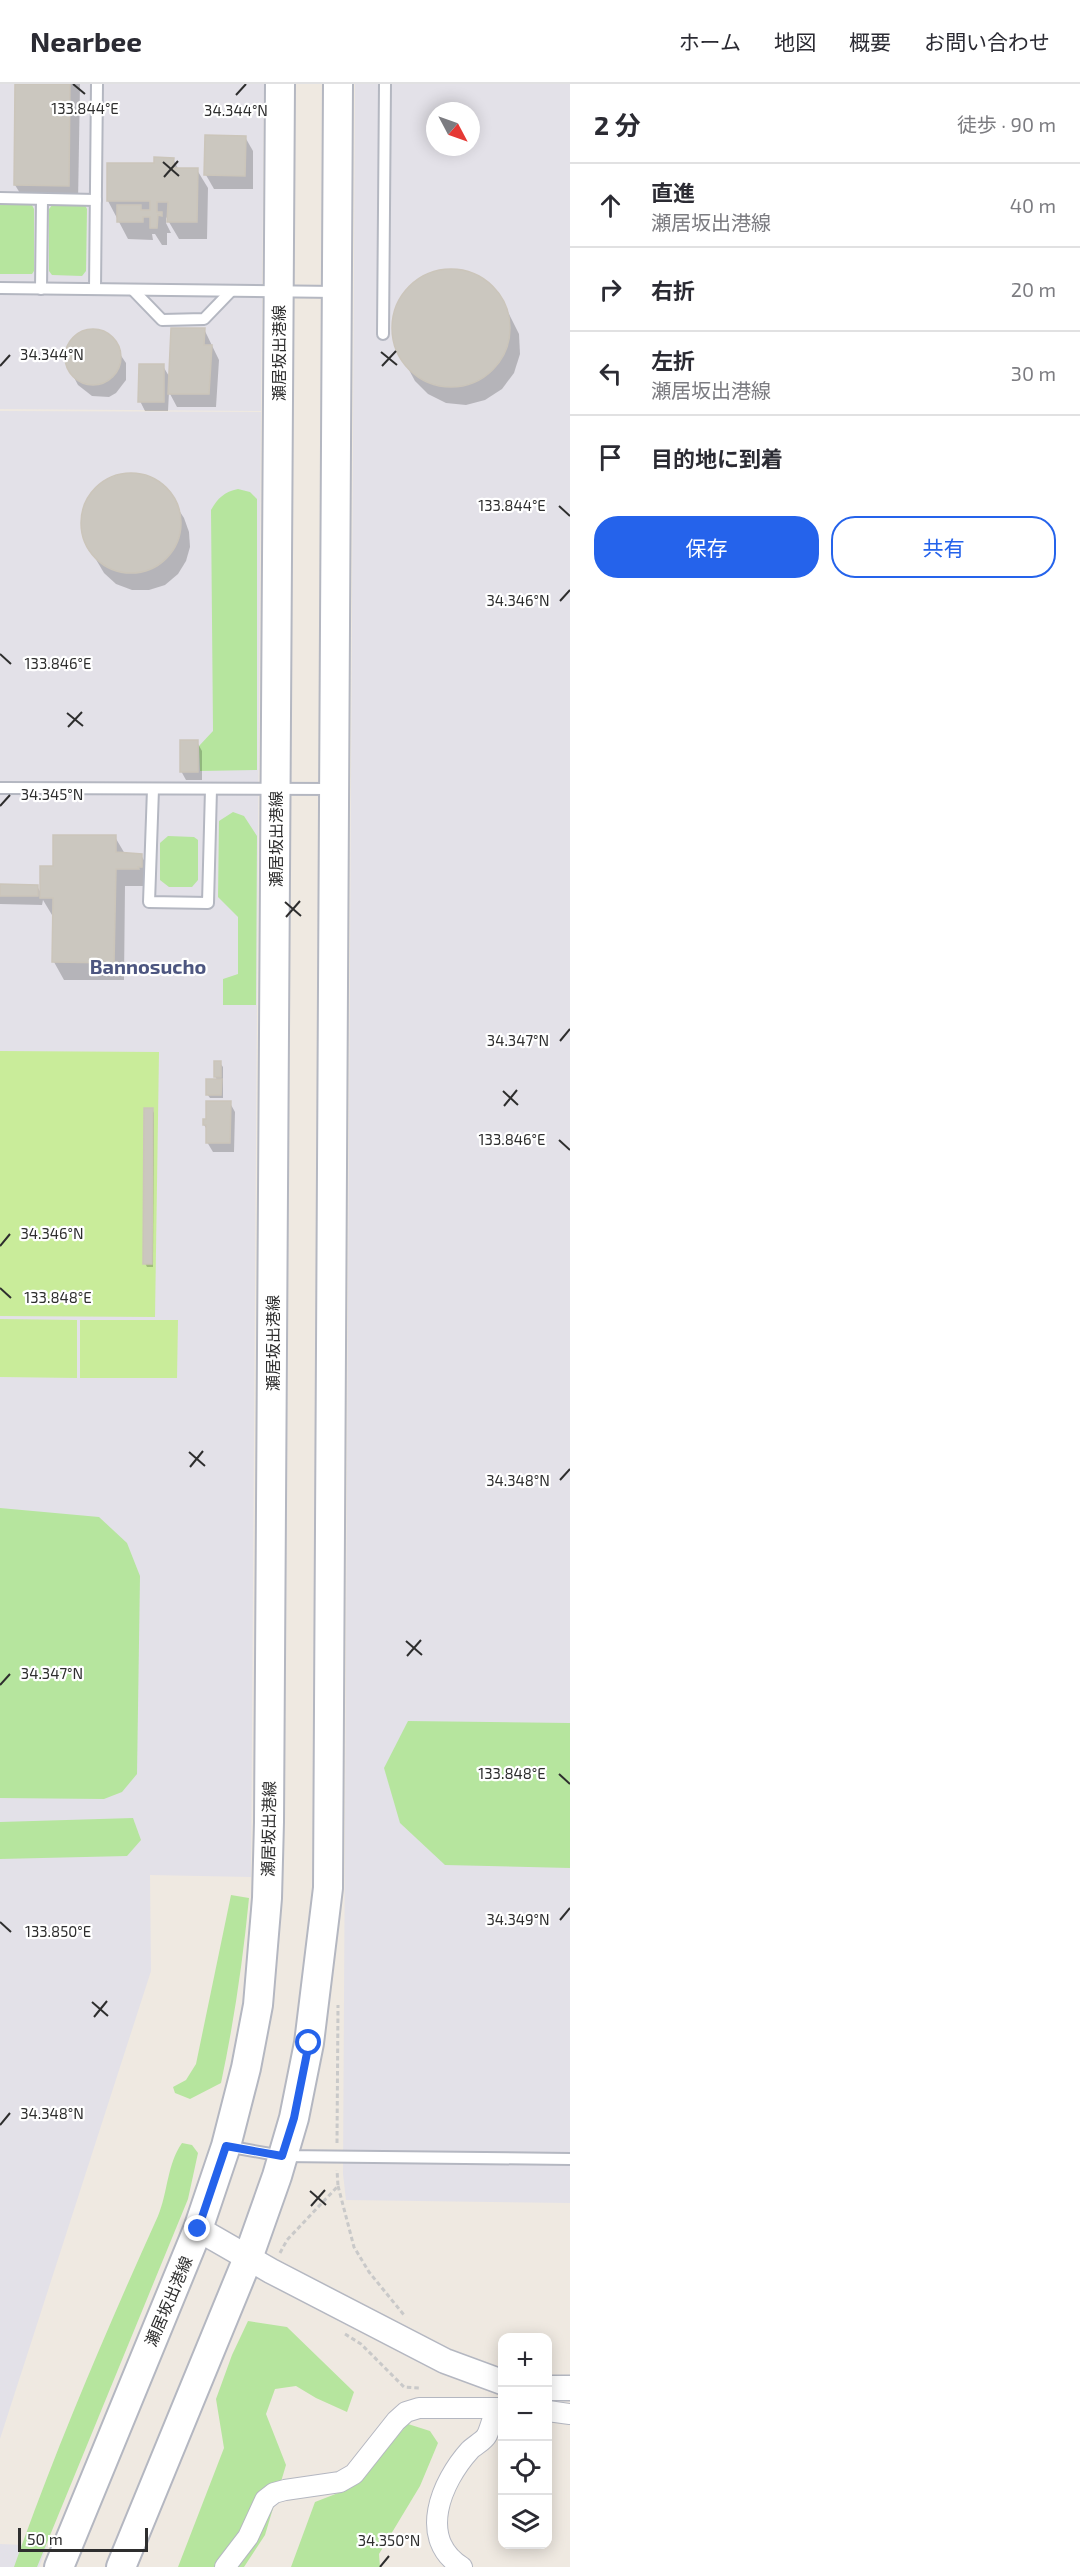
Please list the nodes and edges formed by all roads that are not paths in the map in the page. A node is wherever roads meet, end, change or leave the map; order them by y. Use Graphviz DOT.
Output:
graph roads {
  1 [pos="97,84"];
  2 [pos="280,84"];
  3 [pos="338,84"];
  4 [pos="385,84"];
  5 [pos="0,198"];
  6 [pos="42,199"];
  7 [pos="96,200"];
  8 [pos="0,288"];
  9 [pos="41,289"];
  10 [pos="95,289"];
  11 [pos="134,290"];
  12 [pos="231,291"];
  13 [pos="278,291"];
  14 [pos="337,292"];
  15 [pos="383,334"];
  16 [pos="0,788"];
  17 [pos="153,789"];
  18 [pos="211,789"];
  19 [pos="334,789"];
  20 [pos="275,790"];
  21 [pos="226,2146"];
  22 [pos="282,2156"];
  23 [pos="570,2158"];
  24 [pos="198,2229"];
  25 [pos="248,2258"];
  26 [pos="498,2381"];
  27 [pos="552,2388"];
  28 [pos="570,2388"];
  29 [pos="498,2408"];
  30 [pos="498,2410"];
  31 [pos="552,2412"];
  32 [pos="570,2414"];
  33 [pos="59,2567"];
  34 [pos="121,2567"];
  35 [pos="225,2567"];
  36 [pos="462,2567"];
  1 -- 7 [label="lane"];
  2 -- 13 [label="main road, 瀬居坂出港線"];
  3 -- 14 [label="main road"];
  4 -- 15 [label="lane"];
  5 -- 6 [label="lane"];
  6 -- 7 [label="lane"];
  6 -- 9 [label="lane"];
  7 -- 10 [label="lane"];
  8 -- 9 [label="lane"];
  9 -- 10 [label="lane"];
  10 -- 11 [label="lane"];
  11 -- 12 [label="lane"];
  11 -- 12 [label="lane"];
  12 -- 13 [label="lane"];
  13 -- 14 [label="lane"];
  13 -- 20 [label="main road, 瀬居坂出港線"];
  14 -- 19 [label="main road"];
  16 -- 17 [label="lane"];
  17 -- 18 [label="lane"];
  17 -- 18 [label="lane"];
  18 -- 20 [label="lane"];
  19 -- 20 [label="lane"];
  19 -- 22 [label="main road"];
  20 -- 21 [label="main road, 瀬居坂出港線"];
  21 -- 22 [label="lane"];
  21 -- 24 [label="main road, 瀬居坂出港線"];
  22 -- 23 [label="lane"];
  22 -- 25 [label="main road"];
  24 -- 25 [label="street"];
  24 -- 33 [label="main road, 瀬居坂出港線"];
  25 -- 26 [label="street"];
  25 -- 34 [label="main road"];
  27 -- 28 [label="street"];
  29 -- 35 [label="street"];
  30 -- 36 [label="street"];
  31 -- 32 [label="street"];
}
